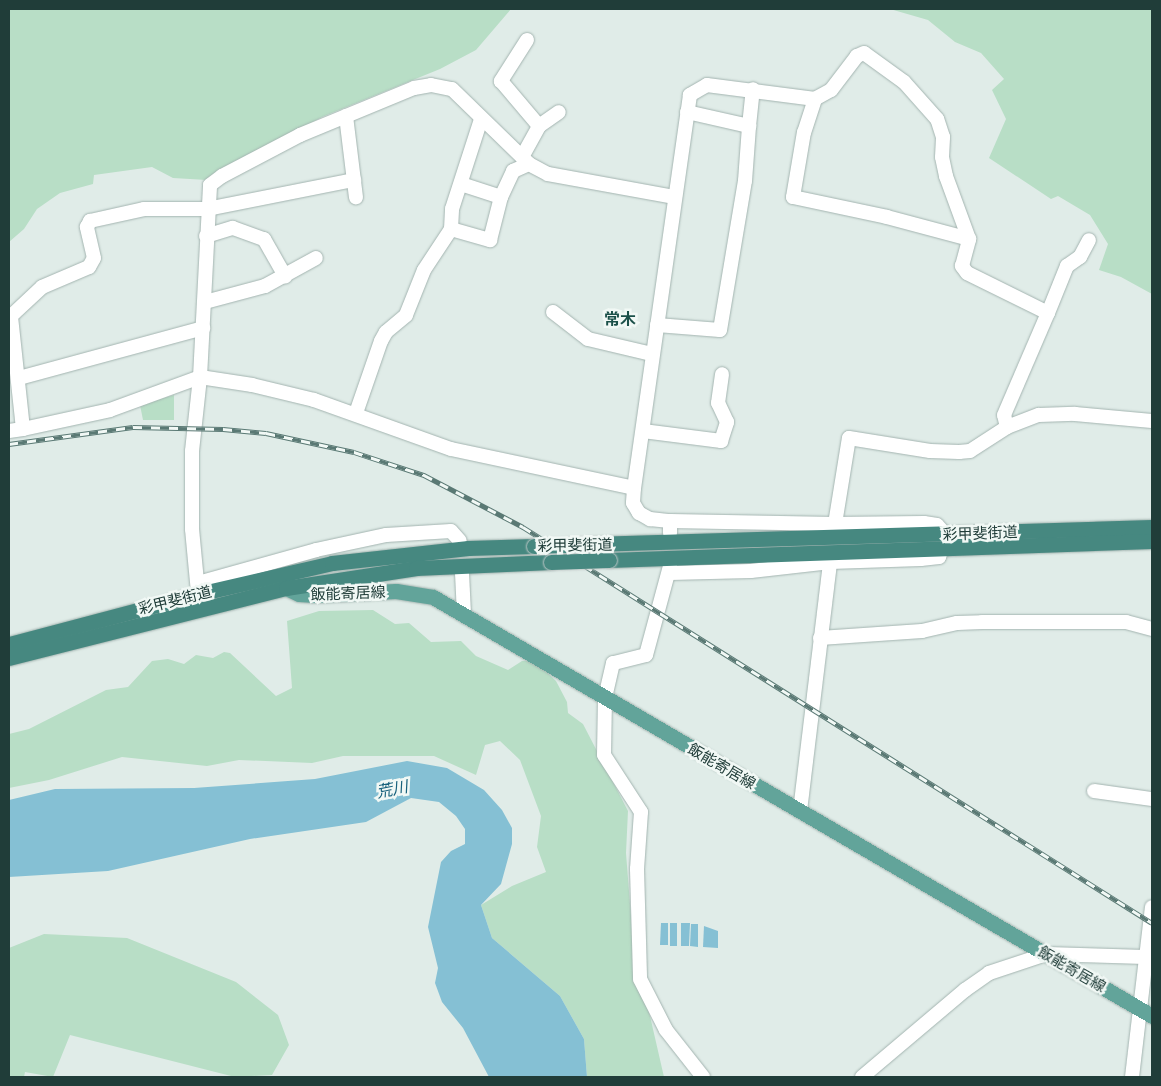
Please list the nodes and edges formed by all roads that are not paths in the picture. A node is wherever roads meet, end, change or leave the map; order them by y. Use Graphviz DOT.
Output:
graph roads {
  1 [pos="527,40"];
  2 [pos="753,89"];
  3 [pos="815,99"];
  4 [pos="560,112"];
  5 [pos="687,112"];
  6 [pos="346,116"];
  7 [pos="481,119"];
  8 [pos="539,126"];
  9 [pos="749,126"];
  10 [pos="525,161"];
  11 [pos="354,180"];
  12 [pos="461,184"];
  13 [pos="356,197"];
  14 [pos="501,197"];
  15 [pos="674,197"];
  16 [pos="207,209"];
  17 [pos="451,229"];
  18 [pos="206,236"];
  19 [pos="969,239"];
  20 [pos="1089,240"];
  21 [pos="316,258"];
  22 [pos="285,276"];
  23 [pos="205,302"];
  24 [pos="553,312"];
  25 [pos="1048,313"];
  26 [pos="10,317"];
  27 [pos="657,325"];
  28 [pos="203,328"];
  29 [pos="652,354"];
  30 [pos="722,374"];
  31 [pos="200,377"];
  32 [pos="19,378"];
  33 [pos="356,413"];
  34 [pos="1152,421"];
  35 [pos="1007,427"];
  36 [pos="16,430"];
  37 [pos="643,431"];
  38 [pos="634,488"];
  39 [pos="835,524"];
  40 [pos="1152,527"];
  41 [pos="460,541"];
  42 [pos="944,541"];
  43 [pos="1152,541"];
  44 [pos="830,562"];
  45 [pos="462,573"];
  46 [pos="284,581"];
  47 [pos="199,595"];
  48 [pos="464,614"];
  49 [pos="1152,629"];
  50 [pos="820,638"];
  51 [pos="9,644"];
  52 [pos="9,658"];
  53 [pos="605,698"];
  54 [pos="1094,791"];
  55 [pos="1152,799"];
  56 [pos="800,811"];
  57 [pos="1152,909"];
  58 [pos="1046,954"];
  59 [pos="1146,956"];
  60 [pos="1146,1013"];
  61 [pos="703,1077"];
  62 [pos="862,1077"];
  63 [pos="1132,1077"];
  1 -- 8 [label="street"];
  2 -- 3 [label="street"];
  2 -- 5 [label="street"];
  2 -- 9 [label="street"];
  3 -- 19 [label="street"];
  3 -- 19 [label="street"];
  4 -- 8 [label="street"];
  5 -- 9 [label="street"];
  5 -- 15 [label="street"];
  6 -- 7 [label="street"];
  6 -- 11 [label="street"];
  6 -- 16 [label="street"];
  7 -- 10 [label="street"];
  7 -- 12 [label="street"];
  8 -- 10 [label="street"];
  9 -- 27 [label="street"];
  10 -- 14 [label="street"];
  10 -- 15 [label="street"];
  11 -- 13 [label="street"];
  11 -- 16 [label="street"];
  12 -- 14 [label="street"];
  12 -- 17 [label="street"];
  14 -- 17 [label="street"];
  15 -- 27 [label="street"];
  16 -- 18 [label="street"];
  16 -- 26 [label="street"];
  17 -- 33 [label="street"];
  18 -- 22 [label="street"];
  18 -- 23 [label="street"];
  19 -- 25 [label="street"];
  20 -- 25 [label="street"];
  21 -- 22 [label="street"];
  22 -- 23 [label="street"];
  23 -- 28 [label="street"];
  24 -- 29 [label="street"];
  25 -- 35 [label="street"];
  26 -- 32 [label="street"];
  27 -- 29 [label="street"];
  28 -- 31 [label="street"];
  28 -- 32 [label="street"];
  29 -- 37 [label="street"];
  30 -- 37 [label="street"];
  31 -- 33 [label="street"];
  31 -- 36 [label="street"];
  31 -- 47 [label="street"];
  32 -- 36 [label="street"];
  33 -- 38 [label="street"];
  34 -- 35 [label="street"];
  35 -- 39 [label="street"];
  37 -- 38 [label="street"];
  38 -- 39 [label="street"];
  39 -- 42 [label="street"];
  40 -- 42 [label="highway, 彩甲斐街道"];
  41 -- 47 [label="street"];
  42 -- 43 [label="highway, 彩甲斐街道"];
  42 -- 44 [label="street"];
  42 -- 46 [label="highway, 彩甲斐街道, bridge"];
  42 -- 46 [label="highway, 彩甲斐街道, bridge"];
  44 -- 50 [label="street"];
  44 -- 53 [label="street"];
  45 -- 48 [label="street"];
  46 -- 47 [label="highway, 彩甲斐街道"];
  46 -- 48 [label="main road, 飯能寄居線"];
  47 -- 51 [label="highway, 彩甲斐街道"];
  47 -- 52 [label="highway, 彩甲斐街道"];
  48 -- 53 [label="main road, 飯能寄居線"];
  49 -- 50 [label="street"];
  50 -- 56 [label="street"];
  53 -- 56 [label="main road, 飯能寄居線"];
  53 -- 61 [label="street"];
  54 -- 55 [label="street"];
  56 -- 58 [label="main road, 飯能寄居線"];
  57 -- 59 [label="street"];
  58 -- 59 [label="street"];
  58 -- 60 [label="main road, 飯能寄居線"];
  58 -- 62 [label="street"];
  59 -- 60 [label="street"];
  60 -- 63 [label="street"];
}
